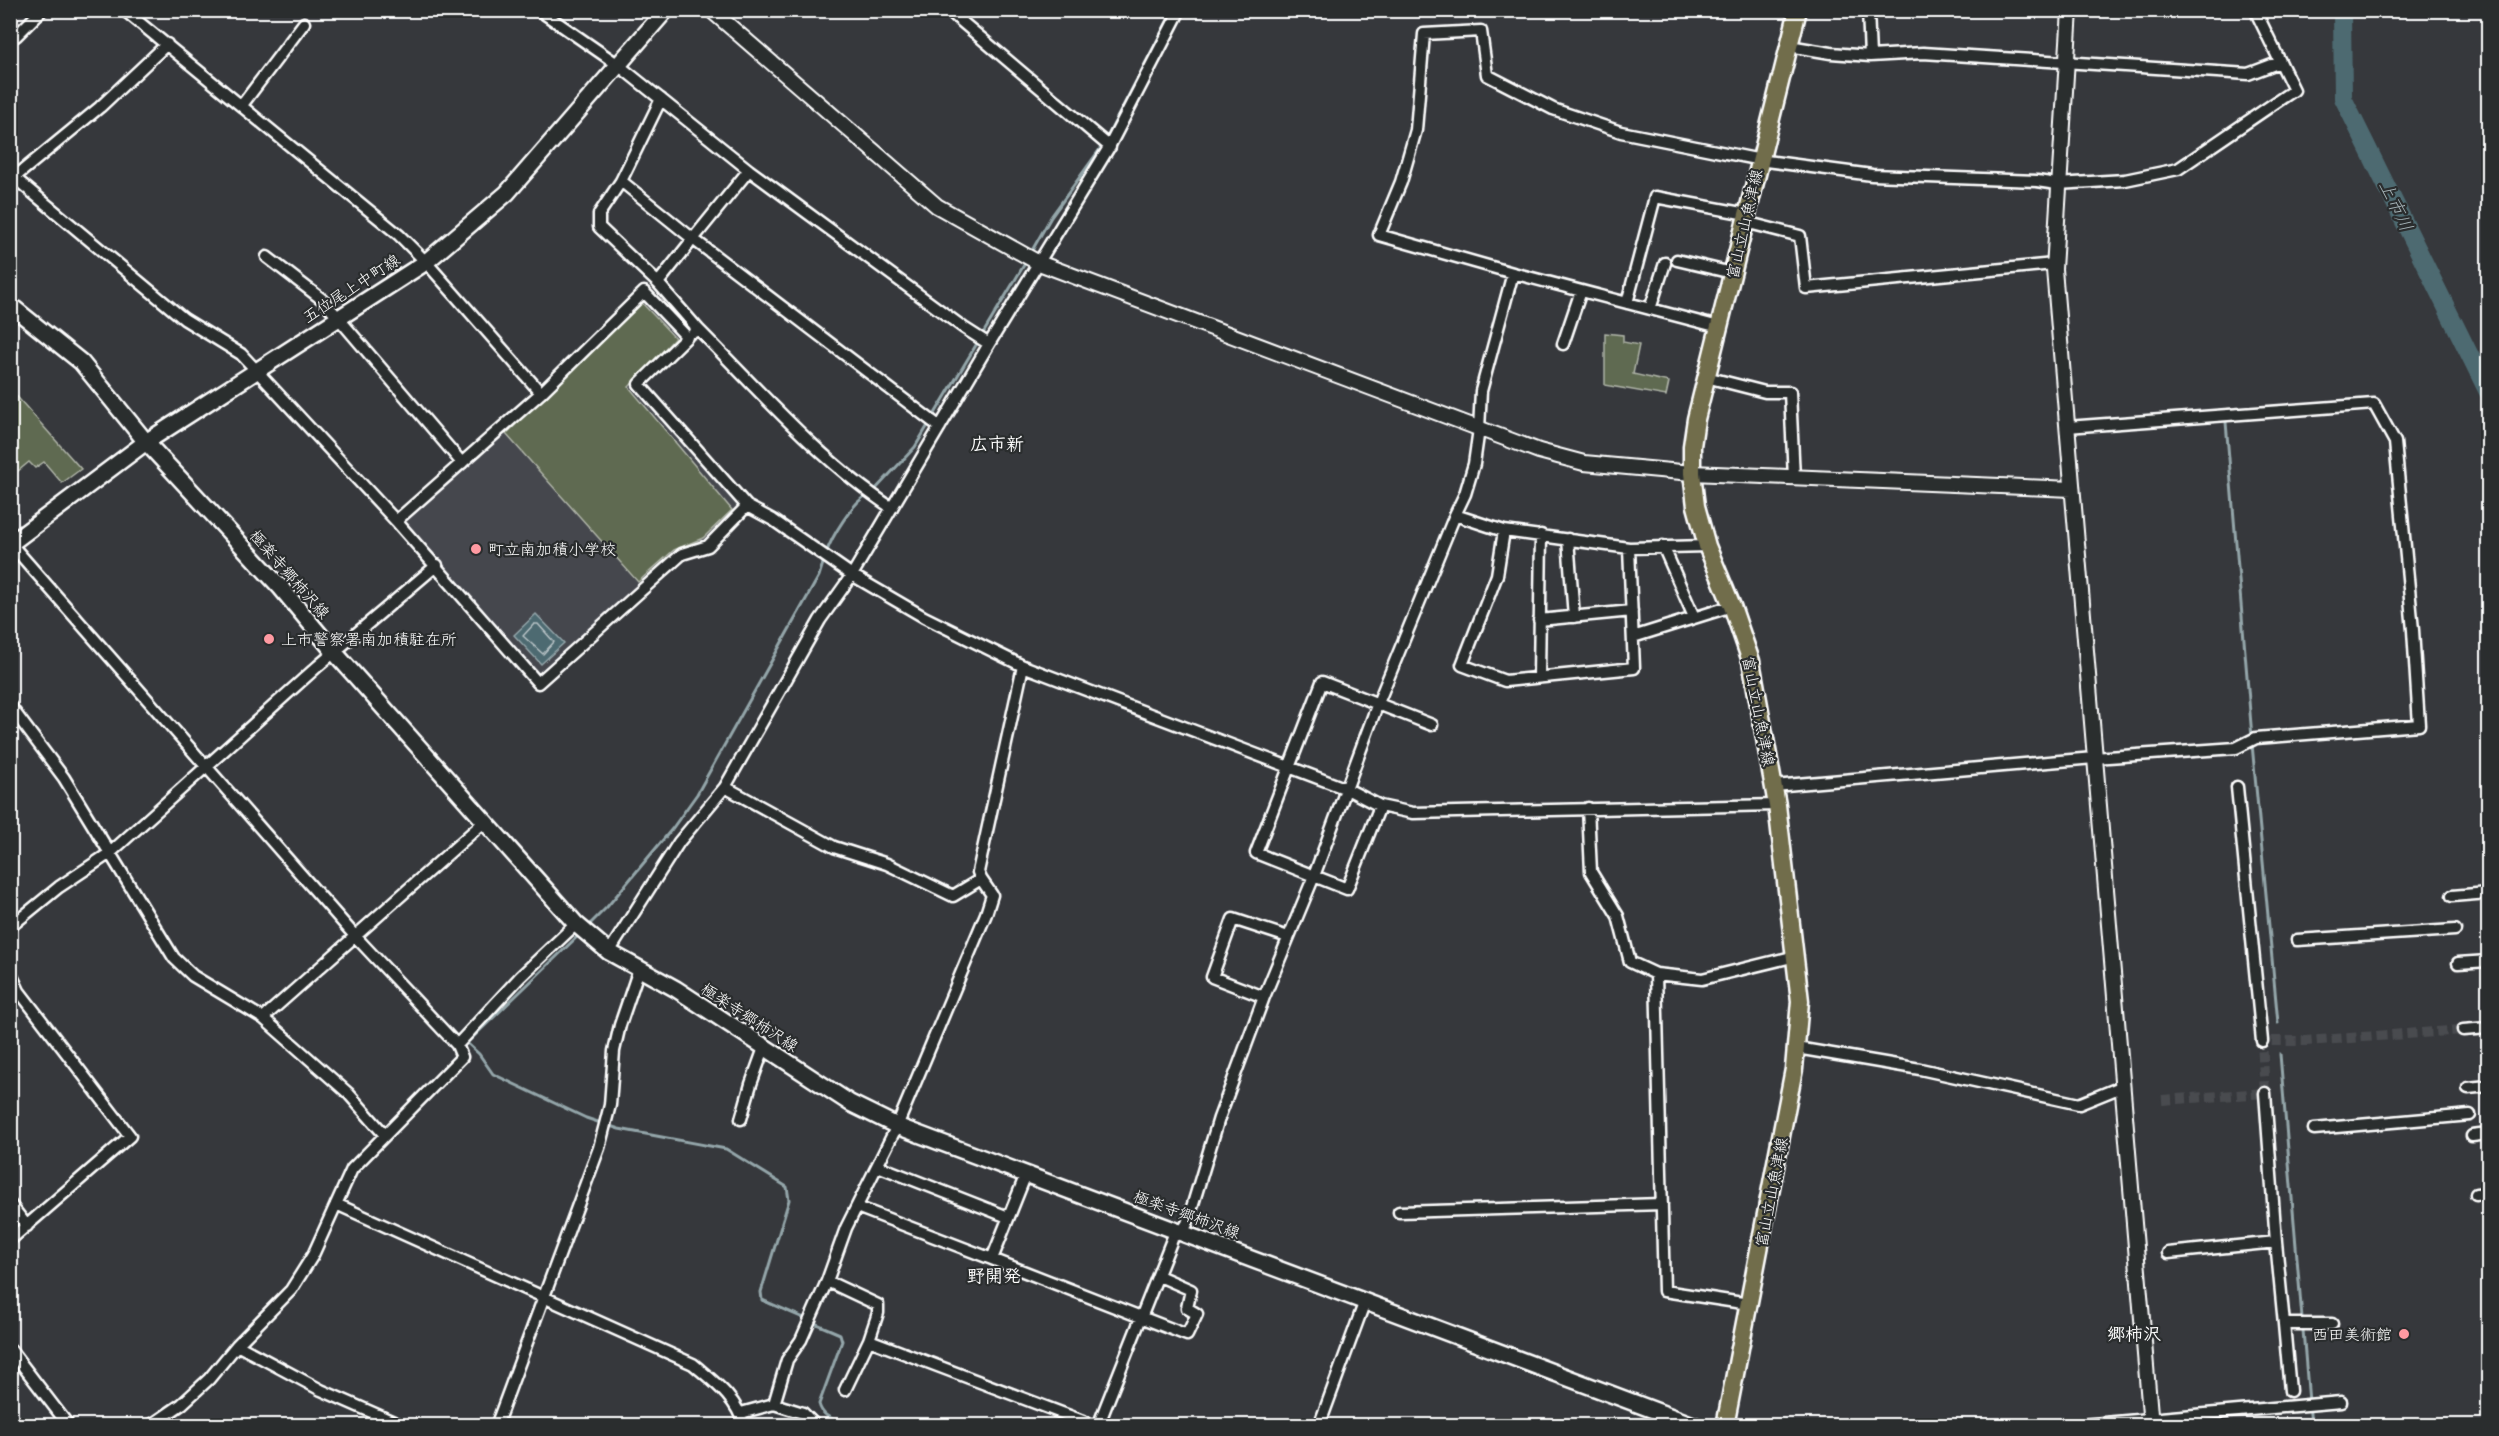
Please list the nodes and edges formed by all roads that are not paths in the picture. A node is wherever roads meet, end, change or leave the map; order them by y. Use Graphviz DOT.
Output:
graph roads {
  1 [pos="42,10"];
  2 [pos="124,10"];
  3 [pos="539,10"];
  4 [pos="666,10"];
  5 [pos="711,10"];
  6 [pos="948,10"];
  7 [pos="1180,10"];
  8 [pos="1798,10"];
  9 [pos="1868,10"];
  10 [pos="2070,10"];
  11 [pos="2255,10"];
  12 [pos="304,22"];
  13 [pos="16,36"];
  14 [pos="167,44"];
  15 [pos="1789,46"];
  16 [pos="1870,56"];
  17 [pos="2280,62"];
  18 [pos="2067,63"];
  19 [pos="617,64"];
  20 [pos="661,99"];
  21 [pos="242,105"];
  22 [pos="1110,147"];
  23 [pos="1759,160"];
  24 [pos="749,170"];
  25 [pos="12,177"];
  26 [pos="621,181"];
  27 [pos="2058,184"];
  28 [pos="1746,218"];
  29 [pos="693,239"];
  30 [pos="267,257"];
  31 [pos="1677,260"];
  32 [pos="426,262"];
  33 [pos="1039,263"];
  34 [pos="1665,263"];
  35 [pos="2054,264"];
  36 [pos="1513,273"];
  37 [pos="1732,273"];
  38 [pos="658,283"];
  39 [pos="1581,291"];
  40 [pos="1627,303"];
  41 [pos="10,305"];
  42 [pos="1650,309"];
  43 [pos="339,319"];
  44 [pos="1719,327"];
  45 [pos="698,329"];
  46 [pos="687,337"];
  47 [pos="989,344"];
  48 [pos="1563,344"];
  49 [pos="257,370"];
  50 [pos="1706,377"];
  51 [pos="541,393"];
  52 [pos="940,427"];
  53 [pos="2067,427"];
  54 [pos="1479,429"];
  55 [pos="146,442"];
  56 [pos="462,463"];
  57 [pos="1692,473"];
  58 [pos="1794,478"];
  59 [pos="2072,489"];
  60 [pos="747,506"];
  61 [pos="892,508"];
  62 [pos="1455,515"];
  63 [pos="396,521"];
  64 [pos="1504,531"];
  65 [pos="1541,535"];
  66 [pos="1568,539"];
  67 [pos="11,543"];
  68 [pos="1663,546"];
  69 [pos="1707,546"];
  70 [pos="1629,548"];
  71 [pos="437,565"];
  72 [pos="852,575"];
  73 [pos="1732,606"];
  74 [pos="1632,611"];
  75 [pos="1574,617"];
  76 [pos="1694,617"];
  77 [pos="1539,620"];
  78 [pos="1633,638"];
  79 [pos="335,653"];
  80 [pos="1023,666"];
  81 [pos="1539,677"];
  82 [pos="1378,703"];
  83 [pos="10,706"];
  84 [pos="1431,725"];
  85 [pos="2094,758"];
  86 [pos="208,767"];
  87 [pos="1288,768"];
  88 [pos="1774,786"];
  89 [pos="725,787"];
  90 [pos="2237,787"];
  91 [pos="1347,789"];
  92 [pos="1777,805"];
  93 [pos="1380,806"];
  94 [pos="1588,808"];
  95 [pos="484,822"];
  96 [pos="110,853"];
  97 [pos="1314,876"];
  98 [pos="981,879"];
  99 [pos="2488,893"];
  100 [pos="2452,896"];
  101 [pos="576,924"];
  102 [pos="10,927"];
  103 [pos="2455,930"];
  104 [pos="355,936"];
  105 [pos="1288,937"];
  106 [pos="2297,940"];
  107 [pos="609,952"];
  108 [pos="1796,956"];
  109 [pos="2488,961"];
  110 [pos="2458,963"];
  111 [pos="639,969"];
  112 [pos="10,972"];
  113 [pos="1656,974"];
  114 [pos="1264,997"];
  115 [pos="263,1018"];
  116 [pos="2488,1028"];
  117 [pos="2463,1030"];
  118 [pos="2262,1041"];
  119 [pos="457,1045"];
  120 [pos="764,1048"];
  121 [pos="1797,1048"];
  122 [pos="2488,1086"];
  123 [pos="2121,1087"];
  124 [pos="2468,1088"];
  125 [pos="2265,1093"];
  126 [pos="2470,1115"];
  127 [pos="741,1119"];
  128 [pos="897,1125"];
  129 [pos="2314,1129"];
  130 [pos="384,1134"];
  131 [pos="2488,1134"];
  132 [pos="2472,1136"];
  133 [pos="878,1166"];
  134 [pos="1026,1174"];
  135 [pos="2488,1193"];
  136 [pos="2476,1194"];
  137 [pos="10,1204"];
  138 [pos="336,1204"];
  139 [pos="1662,1204"];
  140 [pos="857,1207"];
  141 [pos="1399,1212"];
  142 [pos="1008,1217"];
  143 [pos="27,1226"];
  144 [pos="1182,1231"];
  145 [pos="10,1240"];
  146 [pos="2276,1242"];
  147 [pos="2168,1253"];
  148 [pos="992,1259"];
  149 [pos="1159,1276"];
  150 [pos="827,1281"];
  151 [pos="545,1298"];
  152 [pos="1365,1301"];
  153 [pos="1749,1304"];
  154 [pos="1142,1319"];
  155 [pos="2284,1324"];
  156 [pos="2332,1324"];
  157 [pos="869,1340"];
  158 [pos="237,1346"];
  159 [pos="10,1349"];
  160 [pos="845,1390"];
  161 [pos="2290,1391"];
  162 [pos="2341,1402"];
  163 [pos="774,1404"];
  164 [pos="741,1413"];
  165 [pos="2150,1422"];
  166 [pos="389,1423"];
  167 [pos="155,1424"];
  168 [pos="69,1425"];
  169 [pos="403,1425"];
  170 [pos="496,1425"];
  171 [pos="744,1425"];
  172 [pos="816,1425"];
  173 [pos="1097,1425"];
  174 [pos="1319,1425"];
  175 [pos="1696,1425"];
  176 [pos="1725,1425"];
  177 [pos="2070,1425"];
  1 -- 13 [label="street"];
  2 -- 14 [label="street"];
  3 -- 19 [label="street"];
  4 -- 19 [label="main road, 五位尾上中町線"];
  5 -- 33 [label="street"];
  6 -- 22 [label="street"];
  7 -- 22 [label="street"];
  8 -- 15 [label="main road, 富山立山魚津線"];
  9 -- 16 [label="street"];
  10 -- 18 [label="street"];
  11 -- 17 [label="street"];
  12 -- 21 [label="street"];
  14 -- 21 [label="street"];
  14 -- 25 [label="street"];
  15 -- 16 [label="street"];
  15 -- 23 [label="main road, 富山立山魚津線"];
  16 -- 18 [label="street"];
  17 -- 18 [label="street"];
  17 -- 27 [label="street"];
  18 -- 27 [label="street"];
  19 -- 20 [label="street"];
  19 -- 32 [label="main road, 五位尾上中町線"];
  20 -- 24 [label="street"];
  20 -- 26 [label="street"];
  21 -- 32 [label="street"];
  22 -- 33 [label="street"];
  23 -- 27 [label="street"];
  23 -- 28 [label="main road, 富山立山魚津線"];
  23 -- 36 [label="street"];
  24 -- 29 [label="street"];
  24 -- 47 [label="street"];
  25 -- 49 [label="street"];
  26 -- 29 [label="street"];
  26 -- 38 [label="street"];
  27 -- 35 [label="street"];
  28 -- 35 [label="street"];
  28 -- 37 [label="main road, 富山立山魚津線"];
  28 -- 40 [label="street"];
  29 -- 38 [label="street"];
  29 -- 52 [label="street"];
  30 -- 43 [label="street"];
  31 -- 37 [label="street"];
  32 -- 43 [label="main road, 五位尾上中町線"];
  32 -- 51 [label="street"];
  33 -- 47 [label="street"];
  33 -- 54 [label="street"];
  34 -- 42 [label="street"];
  35 -- 53 [label="street"];
  36 -- 39 [label="street"];
  36 -- 54 [label="street"];
  37 -- 44 [label="main road, 富山立山魚津線"];
  38 -- 45 [label="street"];
  39 -- 40 [label="street"];
  39 -- 48 [label="street"];
  40 -- 42 [label="street"];
  41 -- 55 [label="main road, 極楽寺郷柿沢線"];
  42 -- 44 [label="street"];
  43 -- 49 [label="main road, 五位尾上中町線"];
  43 -- 56 [label="street"];
  44 -- 50 [label="main road, 富山立山魚津線"];
  45 -- 46 [label="street"];
  45 -- 61 [label="street"];
  46 -- 51 [label="street"];
  46 -- 60 [label="street"];
  47 -- 52 [label="street"];
  49 -- 55 [label="main road, 五位尾上中町線"];
  49 -- 63 [label="street"];
  50 -- 57 [label="main road, 富山立山魚津線"];
  50 -- 58 [label="street"];
  51 -- 56 [label="street"];
  52 -- 61 [label="street"];
  53 -- 59 [label="street"];
  53 -- 85 [label="street"];
  54 -- 57 [label="street"];
  54 -- 62 [label="street"];
  55 -- 67 [label="main road, 五位尾上中町線"];
  55 -- 79 [label="main road, 極楽寺郷柿沢線"];
  56 -- 63 [label="street"];
  57 -- 58 [label="street"];
  57 -- 69 [label="main road, 富山立山魚津線"];
  58 -- 59 [label="street"];
  59 -- 85 [label="street"];
  60 -- 71 [label="street"];
  60 -- 72 [label="street"];
  61 -- 72 [label="street"];
  62 -- 64 [label="street"];
  62 -- 82 [label="street"];
  63 -- 71 [label="street"];
  64 -- 65 [label="street"];
  64 -- 81 [label="street"];
  65 -- 66 [label="street"];
  65 -- 77 [label="street"];
  66 -- 70 [label="street"];
  66 -- 75 [label="street"];
  67 -- 86 [label="street"];
  68 -- 69 [label="street"];
  68 -- 70 [label="street"];
  68 -- 76 [label="street"];
  69 -- 73 [label="main road, 富山立山魚津線"];
  70 -- 74 [label="street"];
  71 -- 79 [label="street"];
  72 -- 80 [label="street"];
  72 -- 89 [label="street"];
  73 -- 76 [label="street"];
  73 -- 88 [label="main road, 富山立山魚津線"];
  74 -- 75 [label="street"];
  74 -- 78 [label="street"];
  75 -- 77 [label="street"];
  76 -- 78 [label="street"];
  77 -- 81 [label="street"];
  78 -- 81 [label="street"];
  79 -- 86 [label="street"];
  79 -- 95 [label="main road, 極楽寺郷柿沢線"];
  80 -- 87 [label="street"];
  80 -- 98 [label="street"];
  82 -- 84 [label="street"];
  82 -- 87 [label="street"];
  82 -- 91 [label="street"];
  83 -- 96 [label="street"];
  85 -- 88 [label="street"];
  85 -- 123 [label="street"];
  86 -- 96 [label="street"];
  86 -- 104 [label="street"];
  87 -- 91 [label="street"];
  87 -- 97 [label="street"];
  88 -- 92 [label="main road, 富山立山魚津線"];
  89 -- 98 [label="street"];
  89 -- 107 [label="street"];
  90 -- 118 [label="street"];
  91 -- 93 [label="street"];
  91 -- 97 [label="street"];
  92 -- 94 [label="street"];
  92 -- 108 [label="main road, 富山立山魚津線"];
  93 -- 94 [label="street"];
  93 -- 97 [label="street"];
  94 -- 113 [label="street"];
  95 -- 101 [label="main road, 極楽寺郷柿沢線"];
  95 -- 104 [label="street"];
  96 -- 102 [label="street"];
  96 -- 115 [label="street"];
  97 -- 105 [label="street"];
  98 -- 128 [label="street"];
  99 -- 100 [label="street"];
  101 -- 107 [label="main road, 極楽寺郷柿沢線"];
  101 -- 119 [label="street"];
  103 -- 106 [label="street"];
  104 -- 115 [label="street"];
  104 -- 119 [label="street"];
  105 -- 114 [label="street"];
  105 -- 114 [label="street"];
  107 -- 111 [label="main road, 極楽寺郷柿沢線"];
  108 -- 113 [label="street"];
  108 -- 121 [label="main road, 富山立山魚津線"];
  109 -- 110 [label="street"];
  111 -- 120 [label="main road, 極楽寺郷柿沢線"];
  111 -- 151 [label="street"];
  112 -- 143 [label="street"];
  113 -- 139 [label="street"];
  114 -- 144 [label="street"];
  115 -- 130 [label="street"];
  116 -- 117 [label="street"];
  119 -- 130 [label="street"];
  120 -- 127 [label="street"];
  120 -- 128 [label="main road, 極楽寺郷柿沢線"];
  121 -- 123 [label="street"];
  121 -- 153 [label="main road, 富山立山魚津線"];
  122 -- 124 [label="street"];
  123 -- 165 [label="street"];
  125 -- 146 [label="street"];
  126 -- 129 [label="street"];
  128 -- 133 [label="street"];
  128 -- 134 [label="main road, 極楽寺郷柿沢線"];
  130 -- 138 [label="street"];
  131 -- 132 [label="street"];
  133 -- 140 [label="street"];
  133 -- 142 [label="street"];
  134 -- 142 [label="street"];
  134 -- 144 [label="main road, 極楽寺郷柿沢線"];
  135 -- 136 [label="street"];
  137 -- 143 [label="street"];
  138 -- 151 [label="street"];
  138 -- 158 [label="street"];
  139 -- 141 [label="street"];
  139 -- 153 [label="street"];
  140 -- 148 [label="street"];
  140 -- 150 [label="street"];
  142 -- 148 [label="street"];
  143 -- 145 [label="street"];
  144 -- 149 [label="street"];
  144 -- 152 [label="main road, 極楽寺郷柿沢線"];
  146 -- 147 [label="street"];
  146 -- 155 [label="street"];
  148 -- 154 [label="street"];
  149 -- 154 [label="street"];
  149 -- 154 [label="street"];
  150 -- 157 [label="street"];
  150 -- 163 [label="street"];
  151 -- 164 [label="street"];
  151 -- 170 [label="street"];
  152 -- 174 [label="street"];
  152 -- 175 [label="main road, 極楽寺郷柿沢線"];
  153 -- 176 [label="main road, 富山立山魚津線"];
  154 -- 173 [label="street"];
  155 -- 156 [label="street"];
  155 -- 161 [label="street"];
  157 -- 160 [label="street"];
  157 -- 173 [label="street"];
  158 -- 166 [label="street"];
  158 -- 167 [label="street"];
  159 -- 168 [label="street"];
  162 -- 165 [label="street"];
  163 -- 164 [label="street"];
  163 -- 172 [label="street"];
  164 -- 171 [label="street"];
  165 -- 177 [label="street"];
  166 -- 169 [label="street"];
}
